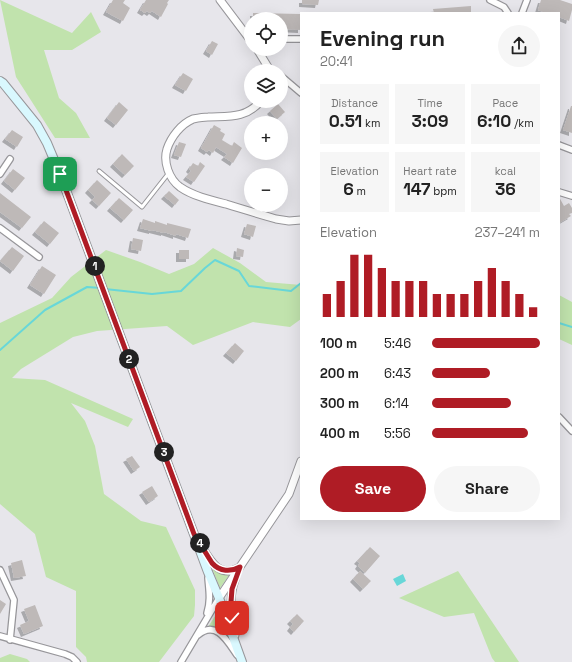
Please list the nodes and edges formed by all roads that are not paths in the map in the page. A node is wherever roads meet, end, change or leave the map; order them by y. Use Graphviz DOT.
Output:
graph roads {
  1 [pos="220,0"];
  2 [pos="490,0"];
  3 [pos="527,0"];
  4 [pos="500,2"];
  5 [pos="507,12"];
  6 [pos="522,12"];
  7 [pos="244,32"];
  8 [pos="300,38"];
  9 [pos="288,39"];
  10 [pos="0,81"];
  11 [pos="288,82"];
  12 [pos="300,92"];
  13 [pos="254,108"];
  14 [pos="560,145"];
  15 [pos="572,150"];
  16 [pos="10,158"];
  17 [pos="99,171"];
  18 [pos="169,172"];
  19 [pos="0,174"];
  20 [pos="560,192"];
  21 [pos="572,196"];
  22 [pos="300,220"];
  23 [pos="0,228"];
  24 [pos="39,257"];
  25 [pos="560,418"];
  26 [pos="572,431"];
  27 [pos="300,464"];
  28 [pos="194,534"];
  29 [pos="240,567"];
  30 [pos="0,570"];
  31 [pos="208,572"];
  32 [pos="219,598"];
  33 [pos="204,624"];
  34 [pos="0,636"];
  35 [pos="195,638"];
  36 [pos="10,640"];
  37 [pos="238,652"];
  38 [pos="77,662"];
  39 [pos="181,662"];
  40 [pos="242,662"];
  1 -- 7 [label="street"];
  2 -- 4 [label="street"];
  3 -- 6 [label="street"];
  4 -- 5 [label="street"];
  8 -- 9 [label="street"];
  10 -- 28 [label="main road"];
  11 -- 12 [label="street"];
  13 -- 18 [label="street"];
  14 -- 15 [label="street"];
  16 -- 19 [label="street"];
  17 -- 18 [label="lane"];
  18 -- 22 [label="street"];
  20 -- 21 [label="street"];
  23 -- 24 [label="street"];
  25 -- 26 [label="street"];
  27 -- 29 [label="street"];
  28 -- 29 [label="street"];
  28 -- 31 [label="main road"];
  29 -- 32 [label="street"];
  29 -- 37 [label="street"];
  30 -- 36 [label="street"];
  31 -- 32 [label="main road"];
  31 -- 33 [label="street"];
  32 -- 33 [label="street"];
  32 -- 37 [label="main road"];
  33 -- 35 [label="street"];
  34 -- 36 [label="street"];
  35 -- 39 [label="street"];
  35 -- 40 [label="street"];
  36 -- 38 [label="street"];
  37 -- 40 [label="main road"];
}
